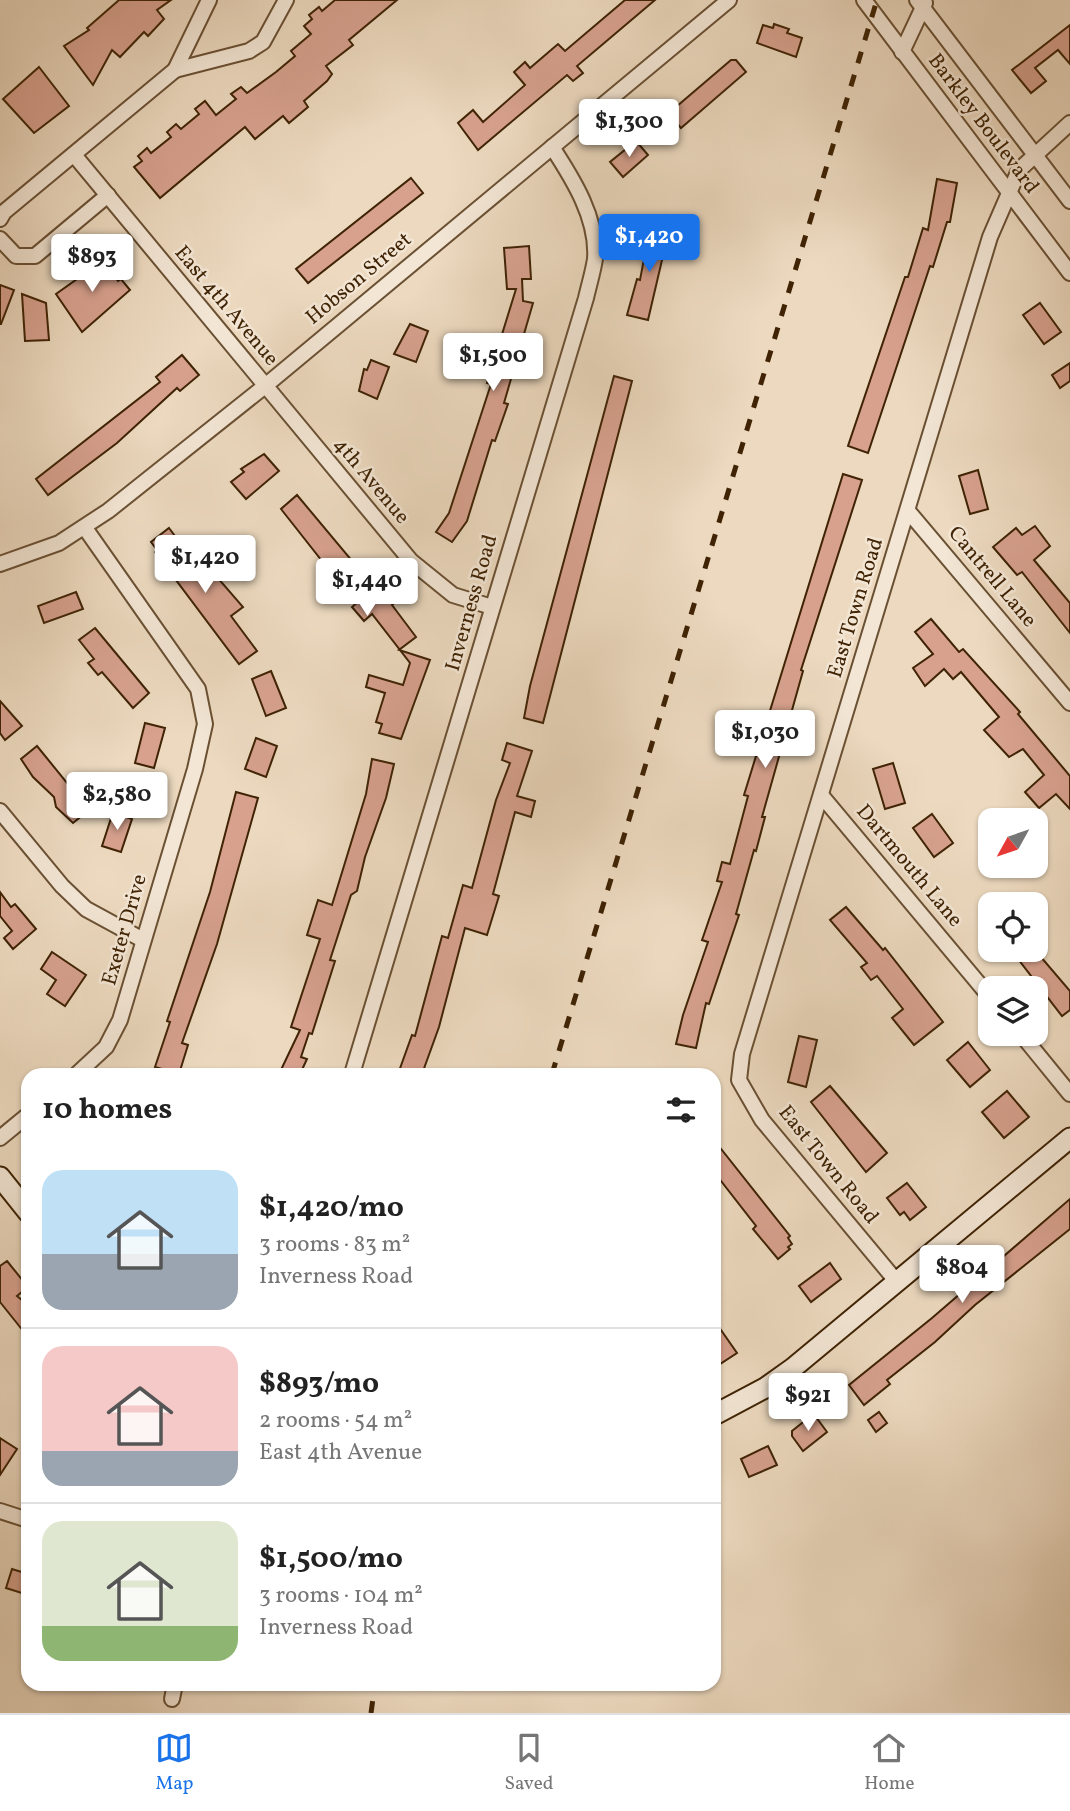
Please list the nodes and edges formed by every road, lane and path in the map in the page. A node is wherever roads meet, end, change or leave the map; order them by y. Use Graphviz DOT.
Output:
graph roads {
  1 [pos="209,0"];
  2 [pos="286,0"];
  3 [pos="729,0"];
  4 [pos="864,0"];
  5 [pos="922,3"];
  6 [pos="902,52"];
  7 [pos="175,70"];
  8 [pos="1070,123"];
  9 [pos="552,147"];
  10 [pos="1036,154"];
  11 [pos="75,156"];
  12 [pos="1009,192"];
  13 [pos="108,195"];
  14 [pos="1070,201"];
  15 [pos="0,219"];
  16 [pos="0,239"];
  17 [pos="1070,274"];
  18 [pos="265,386"];
  19 [pos="908,511"];
  20 [pos="85,528"];
  21 [pos="0,564"];
  22 [pos="492,607"];
  23 [pos="1070,703"];
  24 [pos="821,796"];
  25 [pos="0,811"];
  26 [pos="143,940"];
  27 [pos="978,983"];
  28 [pos="1031,1046"];
  29 [pos="83,1068"];
  30 [pos="354,1068"];
  31 [pos="1070,1094"];
  32 [pos="21,1121"];
  33 [pos="0,1138"];
  34 [pos="1070,1138"];
  35 [pos="0,1177"];
  36 [pos="21,1203"];
  37 [pos="897,1282"];
  38 [pos="721,1411"];
  39 [pos="0,1511"];
  40 [pos="21,1518"];
  41 [pos="174,1691"];
  42 [pos="172,1699"];
  1 -- 7 [label="street"];
  2 -- 7 [label="street"];
  3 -- 9 [label="street, Hobson Street"];
  4 -- 6 [label="street, Barkley Boulevard"];
  5 -- 6 [label="street"];
  5 -- 10 [label="street, Barkley Boulevard"];
  6 -- 12 [label="street, Barkley Boulevard"];
  7 -- 11 [label="street"];
  8 -- 10 [label="street, East Town Road"];
  9 -- 18 [label="street, Hobson Street"];
  9 -- 22 [label="street, Inverness Road"];
  10 -- 12 [label="street, East Town Road"];
  10 -- 14 [label="street, Barkley Boulevard"];
  11 -- 13 [label="street, East 4th Avenue"];
  11 -- 15 [label="street"];
  12 -- 17 [label="street, Barkley Boulevard"];
  12 -- 19 [label="street, East Town Road"];
  13 -- 16 [label="street"];
  13 -- 18 [label="street, East 4th Avenue"];
  18 -- 20 [label="street, Hobson Street"];
  18 -- 22 [label="street, 4th Avenue"];
  19 -- 23 [label="street, Cantrell Lane"];
  19 -- 24 [label="street, East Town Road"];
  20 -- 21 [label="street, Hobson Street"];
  20 -- 26 [label="street, Exeter Drive"];
  22 -- 30 [label="street, Inverness Road"];
  24 -- 27 [label="street, Dartmouth Lane"];
  24 -- 37 [label="street, East Town Road"];
  25 -- 26 [label="street"];
  26 -- 29 [label="street, Exeter Drive"];
  28 -- 31 [label="street"];
  32 -- 33 [label="street"];
  34 -- 37 [label="street"];
  35 -- 36 [label="street"];
  37 -- 38 [label="street"];
  39 -- 40 [label="street"];
  41 -- 42 [label="street"];
}
